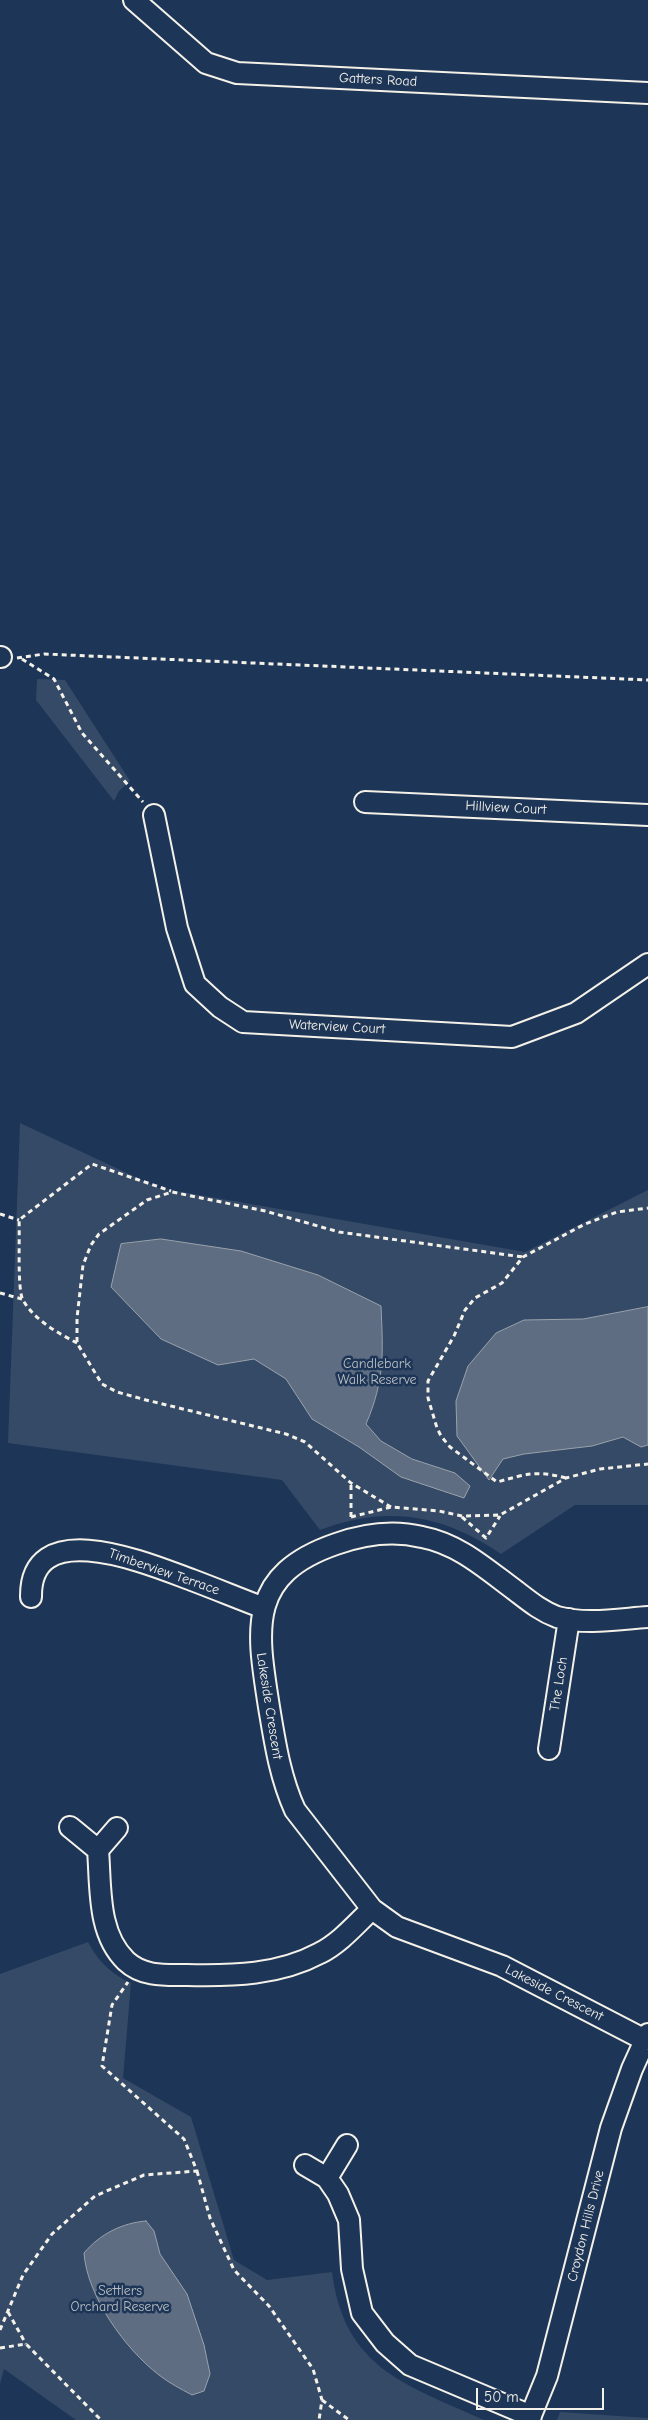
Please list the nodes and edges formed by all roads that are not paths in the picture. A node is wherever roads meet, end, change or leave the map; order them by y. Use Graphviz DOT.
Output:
graph roads {
  1 [pos="134,0"];
  2 [pos="648,93"];
  3 [pos="365,802"];
  4 [pos="648,814"];
  5 [pos="154,815"];
  6 [pos="648,964"];
  7 [pos="31,1596"];
  8 [pos="264,1608"];
  9 [pos="648,1617"];
  10 [pos="569,1619"];
  11 [pos="548,1749"];
  12 [pos="70,1827"];
  13 [pos="117,1828"];
  14 [pos="98,1850"];
  15 [pos="372,1909"];
  16 [pos="646,2037"];
  17 [pos="347,2145"];
  18 [pos="305,2164"];
  19 [pos="327,2178"];
  20 [pos="530,2418"];
  1 -- 2 [label="street, Gatters Road"];
  3 -- 4 [label="street, Hillview Court"];
  5 -- 6 [label="street, Waterview Court"];
  7 -- 8 [label="street, Timberview Terrace"];
  8 -- 10 [label="street, Lakeside Crescent"];
  8 -- 15 [label="street, Lakeside Crescent"];
  9 -- 10 [label="street, Lakeside Crescent"];
  10 -- 11 [label="street, The Loch"];
  12 -- 14 [label="street"];
  13 -- 14 [label="street"];
  14 -- 15 [label="street"];
  15 -- 16 [label="street, Lakeside Crescent"];
  16 -- 20 [label="street, Croydon Hills Drive"];
  17 -- 19 [label="street"];
  18 -- 19 [label="street"];
  19 -- 20 [label="street"];
}
